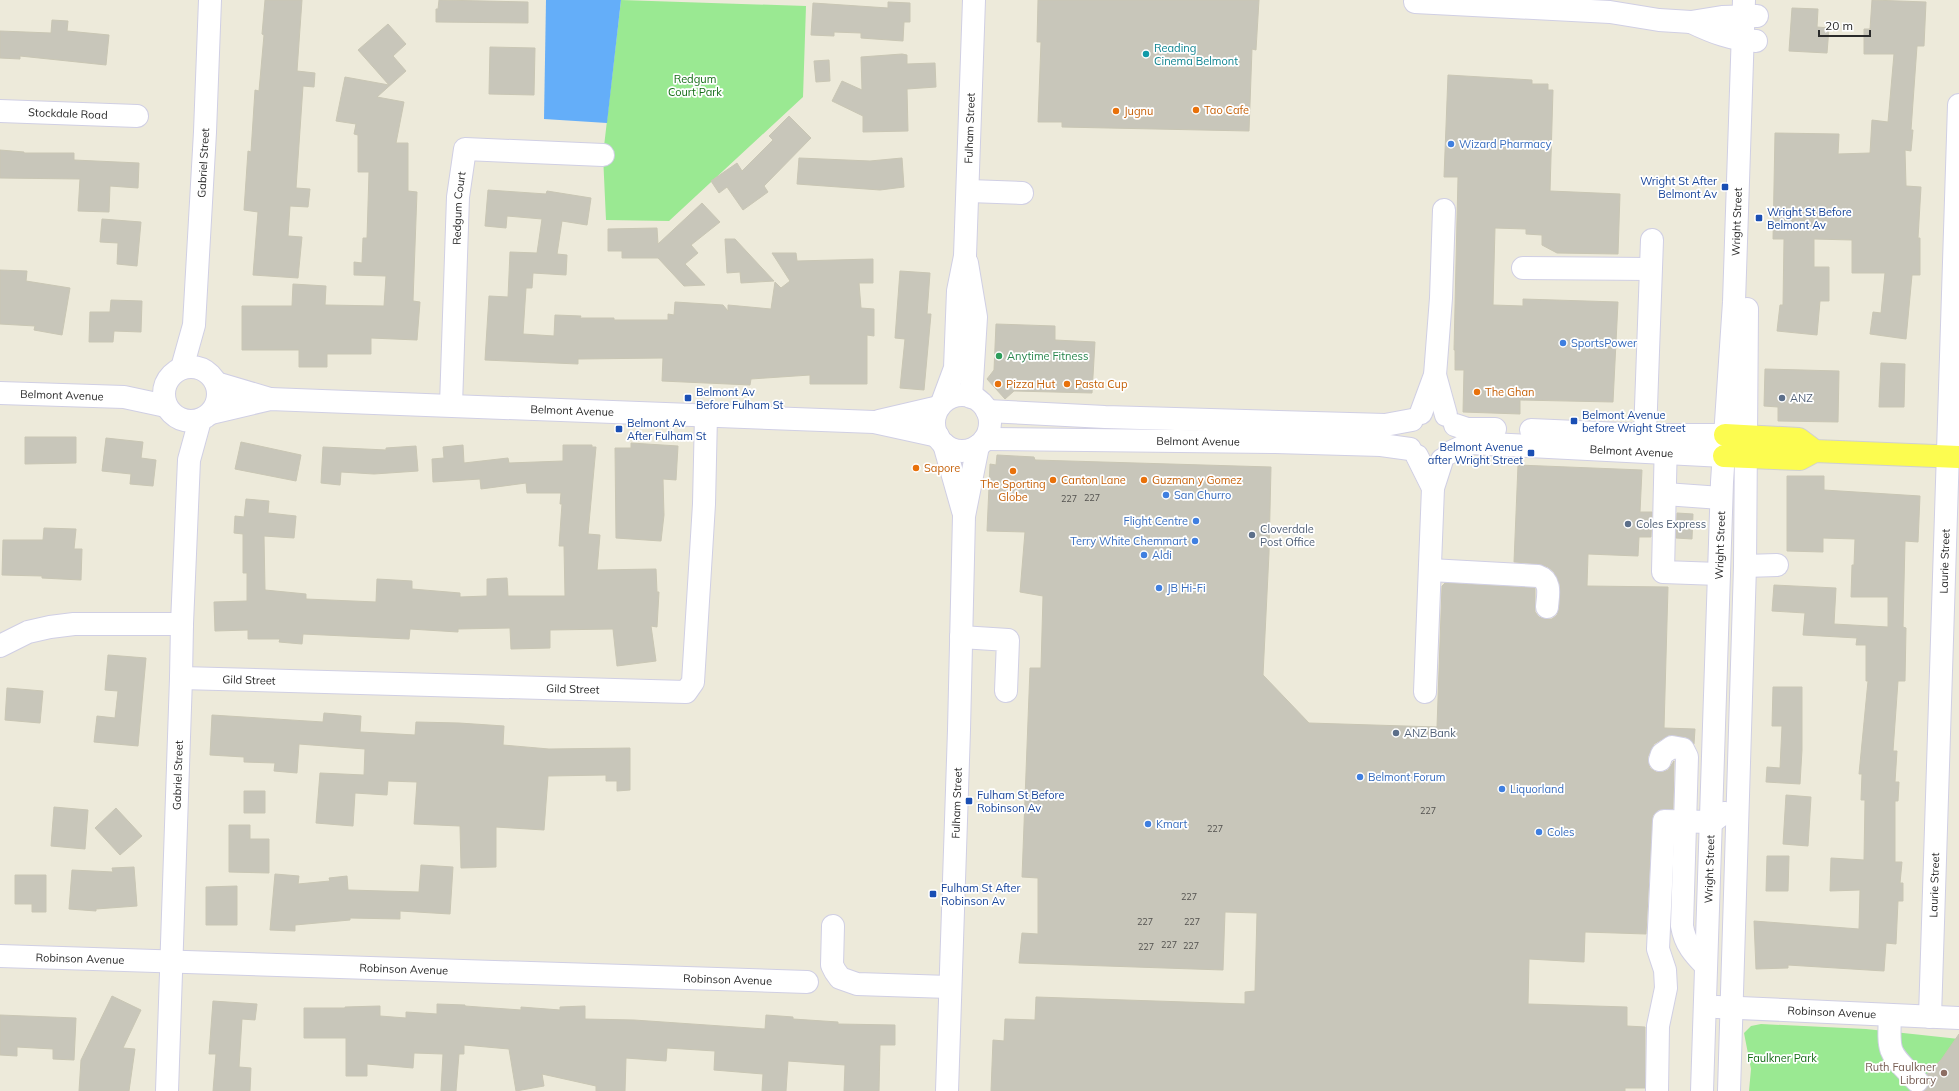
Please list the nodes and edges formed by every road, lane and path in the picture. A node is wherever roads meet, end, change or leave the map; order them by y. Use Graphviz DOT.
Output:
graph roads {
  1 [pos="210,0"];
  2 [pos="974,0"];
  3 [pos="1574,5"];
  4 [pos="1413,7"];
  5 [pos="1751,8"];
  6 [pos="1691,22"];
  7 [pos="1749,41"];
  8 [pos="1959,105"];
  9 [pos="0,111"];
  10 [pos="137,116"];
  11 [pos="603,155"];
  12 [pos="969,191"];
  13 [pos="1022,193"];
  14 [pos="1444,210"];
  15 [pos="1652,240"];
  16 [pos="965,256"];
  17 [pos="1523,268"];
  18 [pos="1650,269"];
  19 [pos="194,325"];
  20 [pos="174,375"];
  21 [pos="1435,375"];
  22 [pos="210,376"];
  23 [pos="0,393"];
  24 [pos="124,397"];
  25 [pos="971,397"];
  26 [pos="270,400"];
  27 [pos="941,405"];
  28 [pos="451,406"];
  29 [pos="987,411"];
  30 [pos="173,412"];
  31 [pos="706,415"];
  32 [pos="206,416"];
  33 [pos="1416,417"];
  34 [pos="1450,420"];
  35 [pos="874,422"];
  36 [pos="1645,435"];
  37 [pos="940,440"];
  38 [pos="981,442"];
  39 [pos="1666,444"];
  40 [pos="1735,446"];
  41 [pos="1414,453"];
  42 [pos="1953,456"];
  43 [pos="1446,457"];
  44 [pos="189,460"];
  45 [pos="1433,488"];
  46 [pos="1665,494"];
  47 [pos="1722,498"];
  48 [pos="964,516"];
  49 [pos="1777,565"];
  50 [pos="1745,566"];
  51 [pos="1430,570"];
  52 [pos="1719,574"];
  53 [pos="1547,607"];
  54 [pos="182,624"];
  55 [pos="961,637"];
  56 [pos="0,646"];
  57 [pos="181,678"];
  58 [pos="1006,692"];
  59 [pos="1425,692"];
  60 [pos="1660,760"];
  61 [pos="1737,800"];
  62 [pos="1702,822"];
  63 [pos="833,926"];
  64 [pos="0,956"];
  65 [pos="171,962"];
  66 [pos="1706,966"];
  67 [pos="807,982"];
  68 [pos="949,987"];
  69 [pos="1704,1006"];
  70 [pos="1732,1007"];
  71 [pos="1890,1015"];
  72 [pos="1930,1017"];
  73 [pos="1959,1018"];
  74 [pos="1917,1081"];
  75 [pos="167,1091"];
  76 [pos="947,1091"];
  77 [pos="1657,1091"];
  78 [pos="1702,1091"];
  79 [pos="1729,1091"];
  1 -- 19 [label="street, Gabriel Street"];
  2 -- 12 [label="street, Fulham Street"];
  3 -- 4 [label="street"];
  3 -- 6 [label="street"];
  5 -- 6 [label="street"];
  5 -- 7 [label="street, Wright Street"];
  6 -- 7 [label="street"];
  7 -- 40 [label="street, Wright Street"];
  8 -- 42 [label="street, Laurie Street"];
  9 -- 10 [label="street, Stockdale Road"];
  11 -- 28 [label="street, Redgum Court"];
  12 -- 13 [label="street"];
  12 -- 16 [label="street, Fulham Street"];
  14 -- 21 [label="street"];
  15 -- 18 [label="street"];
  16 -- 25 [label="street, Fulham Street"];
  16 -- 27 [label="street, Fulham Street"];
  17 -- 18 [label="street"];
  18 -- 36 [label="street"];
  19 -- 20 [label="street, Gabriel Street"];
  19 -- 22 [label="street, Gabriel Street"];
  20 -- 22 [label="street"];
  20 -- 24 [label="street, Belmont Avenue"];
  20 -- 30 [label="street"];
  21 -- 33 [label="street"];
  21 -- 34 [label="street"];
  22 -- 26 [label="street, Belmont Avenue"];
  22 -- 32 [label="street"];
  23 -- 24 [label="street, Belmont Avenue"];
  24 -- 30 [label="street, Belmont Avenue"];
  25 -- 27 [label="street, Belmont Avenue"];
  25 -- 29 [label="street"];
  26 -- 28 [label="street, Belmont Avenue"];
  26 -- 32 [label="street, Belmont Avenue"];
  27 -- 35 [label="street, Belmont Avenue"];
  27 -- 37 [label="street"];
  28 -- 31 [label="street, Belmont Avenue"];
  29 -- 33 [label="street, Belmont Avenue"];
  29 -- 38 [label="street"];
  30 -- 32 [label="street"];
  30 -- 44 [label="street, Gabriel Street"];
  31 -- 35 [label="street, Belmont Avenue"];
  31 -- 57 [label="street, Gild Street"];
  32 -- 44 [label="street, Gabriel Street"];
  33 -- 34 [label="street, Belmont Avenue"];
  33 -- 41 [label="street"];
  34 -- 36 [label="street, Belmont Avenue"];
  34 -- 43 [label="street"];
  35 -- 37 [label="street, Belmont Avenue"];
  36 -- 39 [label="street, Belmont Avenue"];
  37 -- 38 [label="street, Belmont Avenue"];
  37 -- 48 [label="street, Fulham Street"];
  38 -- 41 [label="street, Belmont Avenue"];
  38 -- 48 [label="street, Fulham Street"];
  39 -- 40 [label="street, Belmont Avenue"];
  39 -- 43 [label="street, Belmont Avenue"];
  39 -- 46 [label="street"];
  40 -- 42 [label="main road, Belmont Avenue"];
  40 -- 47 [label="street, Wright Street"];
  40 -- 50 [label="street, Wright Street"];
  41 -- 43 [label="street, Belmont Avenue"];
  41 -- 45 [label="street"];
  42 -- 72 [label="street, Laurie Street"];
  43 -- 45 [label="street"];
  44 -- 54 [label="street, Gabriel Street"];
  45 -- 51 [label="street"];
  46 -- 47 [label="street"];
  46 -- 52 [label="street"];
  47 -- 52 [label="street, Wright Street"];
  48 -- 55 [label="street, Fulham Street"];
  49 -- 50 [label="street"];
  50 -- 61 [label="street, Wright Street"];
  51 -- 53 [label="street"];
  51 -- 59 [label="street"];
  52 -- 62 [label="street, Wright Street"];
  54 -- 56 [label="street"];
  54 -- 57 [label="street, Gabriel Street"];
  55 -- 58 [label="street"];
  55 -- 68 [label="street, Fulham Street"];
  57 -- 65 [label="street, Gabriel Street"];
  60 -- 66 [label="street"];
  61 -- 62 [label="street"];
  61 -- 70 [label="street, Wright Street"];
  62 -- 66 [label="street, Wright Street"];
  62 -- 77 [label="street"];
  63 -- 68 [label="street"];
  64 -- 65 [label="street, Robinson Avenue"];
  65 -- 67 [label="street, Robinson Avenue"];
  65 -- 75 [label="street, Gabriel Street"];
  66 -- 69 [label="street, Wright Street"];
  68 -- 76 [label="street, Fulham Street"];
  69 -- 70 [label="street, Robinson Avenue"];
  69 -- 78 [label="street, Wright Street"];
  70 -- 71 [label="street, Robinson Avenue"];
  70 -- 79 [label="street, Wright Street"];
  71 -- 72 [label="street, Robinson Avenue"];
  71 -- 74 [label="street"];
  72 -- 73 [label="street, Robinson Avenue"];
}
